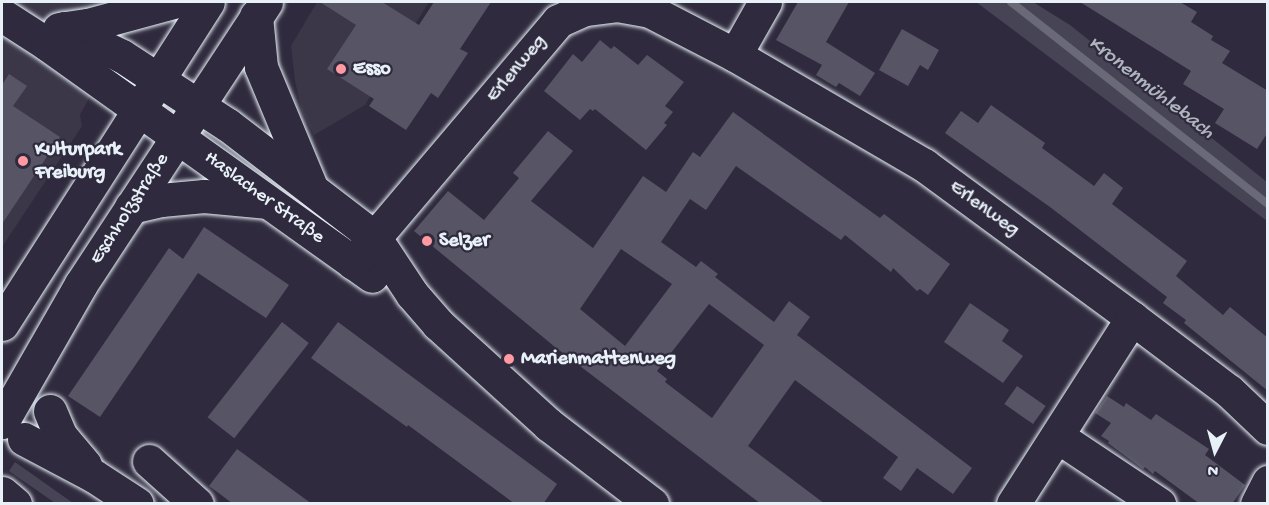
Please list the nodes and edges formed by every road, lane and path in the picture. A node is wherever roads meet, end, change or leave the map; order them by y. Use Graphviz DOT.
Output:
graph roads {
  1 [pos="173,2"];
  2 [pos="208,2"];
  3 [pos="765,2"];
  4 [pos="261,9"];
  5 [pos="2,15"];
  6 [pos="64,28"];
  7 [pos="31,34"];
  8 [pos="735,55"];
  9 [pos="158,78"];
  10 [pos="198,105"];
  11 [pos="139,110"];
  12 [pos="177,137"];
  13 [pos="311,187"];
  14 [pos="267,202"];
  15 [pos="131,207"];
  16 [pos="375,238"];
  17 [pos="353,263"];
  18 [pos="412,294"];
  19 [pos="6,311"];
  20 [pos="1132,318"];
  21 [pos="39,355"];
  22 [pos="9,428"];
  23 [pos="1268,428"];
  24 [pos="1057,436"];
  25 [pos="149,461"];
  26 [pos="94,476"];
  27 [pos="1268,482"];
  28 [pos="2,494"];
  29 [pos="15,504"];
  30 [pos="136,504"];
  31 [pos="197,504"];
  32 [pos="652,504"];
  33 [pos="1013,504"];
  34 [pos="1159,504"];
  35 [pos="1257,504"];
  1 -- 6 [label="main road"];
  2 -- 9 [label="main road"];
  3 -- 8 [label="main road"];
  4 -- 10 [label="main road, Eschholzstraße"];
  4 -- 13 [label="main road"];
  5 -- 7 [label="main road, Haslacher Straße"];
  6 -- 7 [label="main road"];
  6 -- 9 [label="main road, Haslacher Straße"];
  7 -- 11 [label="main road, Haslacher Straße"];
  8 -- 16 [label="main road, Erlenweg"];
  8 -- 20 [label="main road, Erlenweg"];
  9 -- 10 [label="main road, Haslacher Straße"];
  9 -- 11 [label="main road"];
  10 -- 12 [label="main road, Eschholzstraße"];
  10 -- 13 [label="main road, Haslacher Straße"];
  11 -- 12 [label="main road, Haslacher Straße"];
  11 -- 19 [label="main road"];
  12 -- 14 [label="main road, Haslacher Straße"];
  12 -- 15 [label="main road, Eschholzstraße"];
  13 -- 16 [label="main road, Haslacher Straße"];
  14 -- 15 [label="main road"];
  14 -- 17 [label="main road, Haslacher Straße"];
  15 -- 21 [label="main road, Eschholzstraße"];
  16 -- 17 [label="main road, Erlenweg"];
  16 -- 18 [label="main road, Haslacher Straße"];
  17 -- 18 [label="main road, Haslacher Straße"];
  18 -- 32 [label="main road, Haslacher Straße"];
  20 -- 23 [label="main road"];
  20 -- 24 [label="main road"];
  21 -- 22 [label="main road, Eschholzstraße"];
  21 -- 26 [label="main road"];
  22 -- 26 [label="main road"];
  24 -- 33 [label="main road"];
  24 -- 34 [label="main road"];
  25 -- 31 [label="main road"];
  26 -- 30 [label="main road"];
  27 -- 35 [label="main road"];
  28 -- 29 [label="main road"];
}
